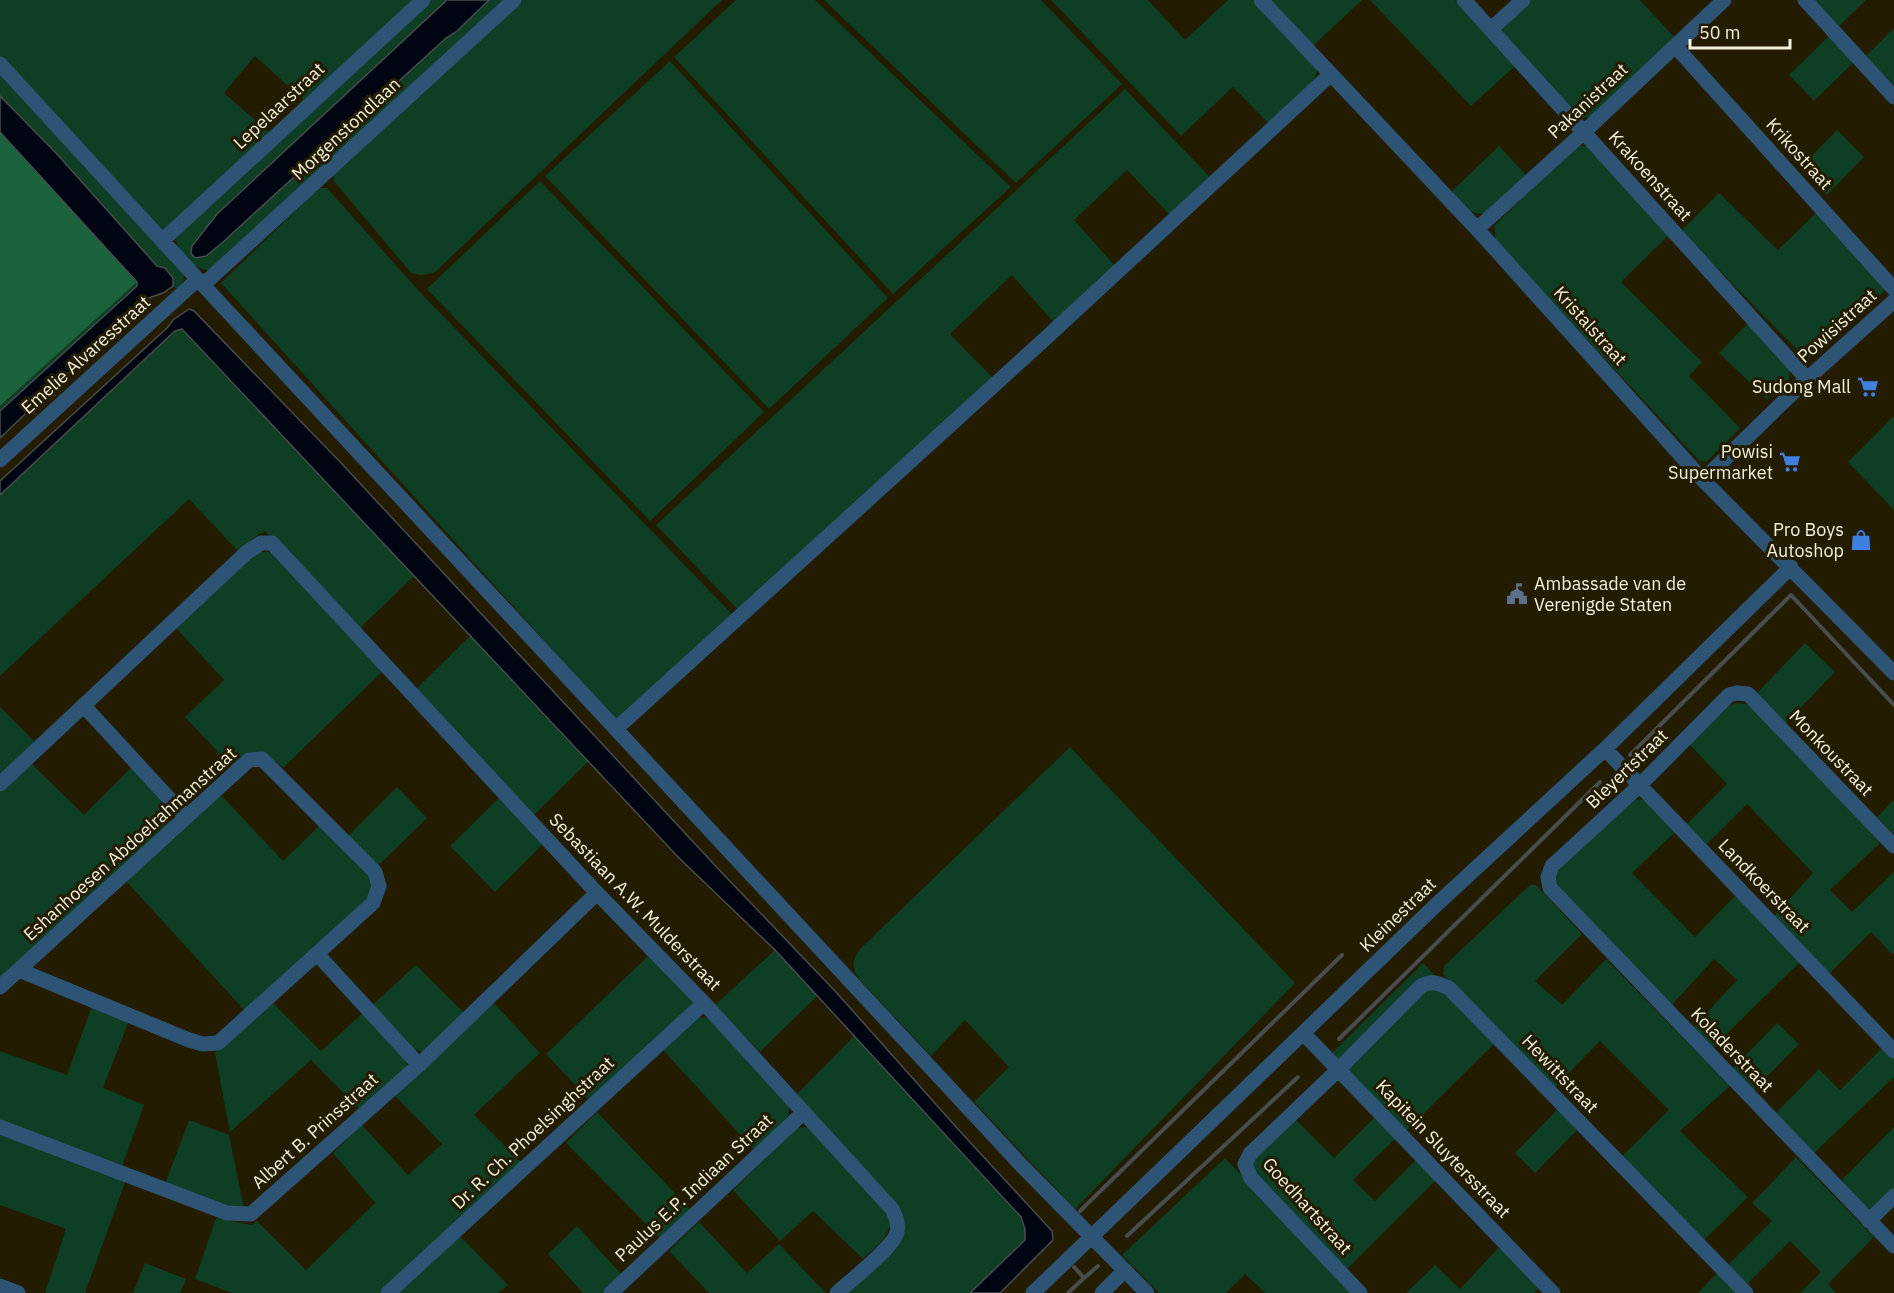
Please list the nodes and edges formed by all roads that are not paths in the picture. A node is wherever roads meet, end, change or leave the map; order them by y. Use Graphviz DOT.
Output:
graph roads {
  1 [pos="423,0"];
  2 [pos="514,0"];
  3 [pos="1261,0"];
  4 [pos="1464,0"];
  5 [pos="1523,0"];
  6 [pos="1724,0"];
  7 [pos="1805,0"];
  8 [pos="1491,30"];
  9 [pos="1675,46"];
  10 [pos="0,64"];
  11 [pos="1330,75"];
  12 [pos="1894,97"];
  13 [pos="1584,132"];
  14 [pos="1477,229"];
  15 [pos="163,240"];
  16 [pos="201,282"];
  17 [pos="1894,289"];
  18 [pos="1894,301"];
  19 [pos="1807,379"];
  20 [pos="0,460"];
  21 [pos="1702,480"];
  22 [pos="1791,567"];
  23 [pos="1894,674"];
  24 [pos="1737,693"];
  25 [pos="84,706"];
  26 [pos="617,728"];
  27 [pos="1605,749"];
  28 [pos="0,784"];
  29 [pos="1639,786"];
  30 [pos="186,817"];
  31 [pos="1894,846"];
  32 [pos="1548,878"];
  33 [pos="597,893"];
  34 [pos="318,955"];
  35 [pos="20,970"];
  36 [pos="0,987"];
  37 [pos="705,1003"];
  38 [pos="1304,1034"];
  39 [pos="1894,1051"];
  40 [pos="419,1065"];
  41 [pos="1339,1069"];
  42 [pos="804,1112"];
  43 [pos="0,1127"];
  44 [pos="1894,1197"];
  45 [pos="1869,1221"];
  46 [pos="1091,1237"];
  47 [pos="1894,1246"];
  48 [pos="1125,1270"];
  49 [pos="0,1286"];
  50 [pos="18,1293"];
  51 [pos="388,1293"];
  52 [pos="611,1293"];
  53 [pos="837,1293"];
  54 [pos="1032,1293"];
  55 [pos="1102,1293"];
  56 [pos="1147,1293"];
  57 [pos="1360,1293"];
  58 [pos="1553,1293"];
  59 [pos="1746,1293"];
  1 -- 15 [label="street, Lepelaarstraat"];
  2 -- 16 [label="street, Morgenstondlaan"];
  3 -- 11 [label="street, Kristalstraat"];
  4 -- 8 [label="street, Krakoenstraat"];
  5 -- 8 [label="street"];
  6 -- 9 [label="street, Pakanistraat"];
  7 -- 12 [label="street"];
  8 -- 13 [label="street, Krakoenstraat"];
  9 -- 13 [label="street, Pakanistraat"];
  9 -- 17 [label="street, Krikostraat"];
  10 -- 15 [label="street"];
  11 -- 14 [label="street, Kristalstraat"];
  11 -- 26 [label="street"];
  13 -- 14 [label="street, Pakanistraat"];
  13 -- 19 [label="street, Krakoenstraat"];
  14 -- 21 [label="street, Kristalstraat"];
  15 -- 16 [label="street"];
  16 -- 20 [label="street, Emelie Alvaresstraat"];
  16 -- 26 [label="street"];
  18 -- 19 [label="street, Powisistraat"];
  19 -- 21 [label="street, Powisistraat"];
  21 -- 22 [label="street, Kristalstraat"];
  22 -- 23 [label="street, Kristalstraat"];
  22 -- 27 [label="street, Kleinestraat"];
  24 -- 29 [label="street, Bleyertstraat"];
  24 -- 31 [label="street, Monkoustraat"];
  25 -- 28 [label="street"];
  25 -- 30 [label="street"];
  25 -- 33 [label="street, Sebastiaan A.W. Mulderstraat"];
  26 -- 46 [label="street"];
  27 -- 29 [label="street, Landkoerstraat"];
  27 -- 38 [label="street, Kleinestraat"];
  29 -- 32 [label="street, Bleyertstraat"];
  29 -- 39 [label="street, Landkoerstraat"];
  30 -- 34 [label="street, Eshanhoesen Abdoelrahmanstraat"];
  30 -- 35 [label="street, Eshanhoesen Abdoelrahmanstraat"];
  32 -- 45 [label="street, Koladerstraat"];
  33 -- 37 [label="street, Sebastiaan A.W. Mulderstraat"];
  33 -- 40 [label="street, Albert B. Prinsstraat"];
  34 -- 35 [label="street"];
  34 -- 40 [label="street"];
  35 -- 36 [label="street, Eshanhoesen Abdoelrahmanstraat"];
  37 -- 42 [label="street, Sebastiaan A.W. Mulderstraat"];
  37 -- 51 [label="street, Dr. R. Ch. Phoelsinghstraat"];
  38 -- 41 [label="street, Kapitein Sluytersstraat"];
  38 -- 46 [label="street, Kleinestraat"];
  40 -- 43 [label="street, Albert B. Prinsstraat"];
  41 -- 57 [label="street, Goedhartstraat"];
  41 -- 58 [label="street, Kapitein Sluytersstraat"];
  41 -- 59 [label="street, Hewittstraat"];
  42 -- 52 [label="street, Paulus E.P. Indiaan Straat"];
  42 -- 53 [label="street, Sebastiaan A.W. Mulderstraat"];
  44 -- 45 [label="street"];
  45 -- 47 [label="street, Koladerstraat"];
  46 -- 48 [label="street"];
  46 -- 54 [label="street, Kleinestraat"];
  48 -- 55 [label="street"];
  48 -- 56 [label="street"];
  49 -- 50 [label="street"];
}
